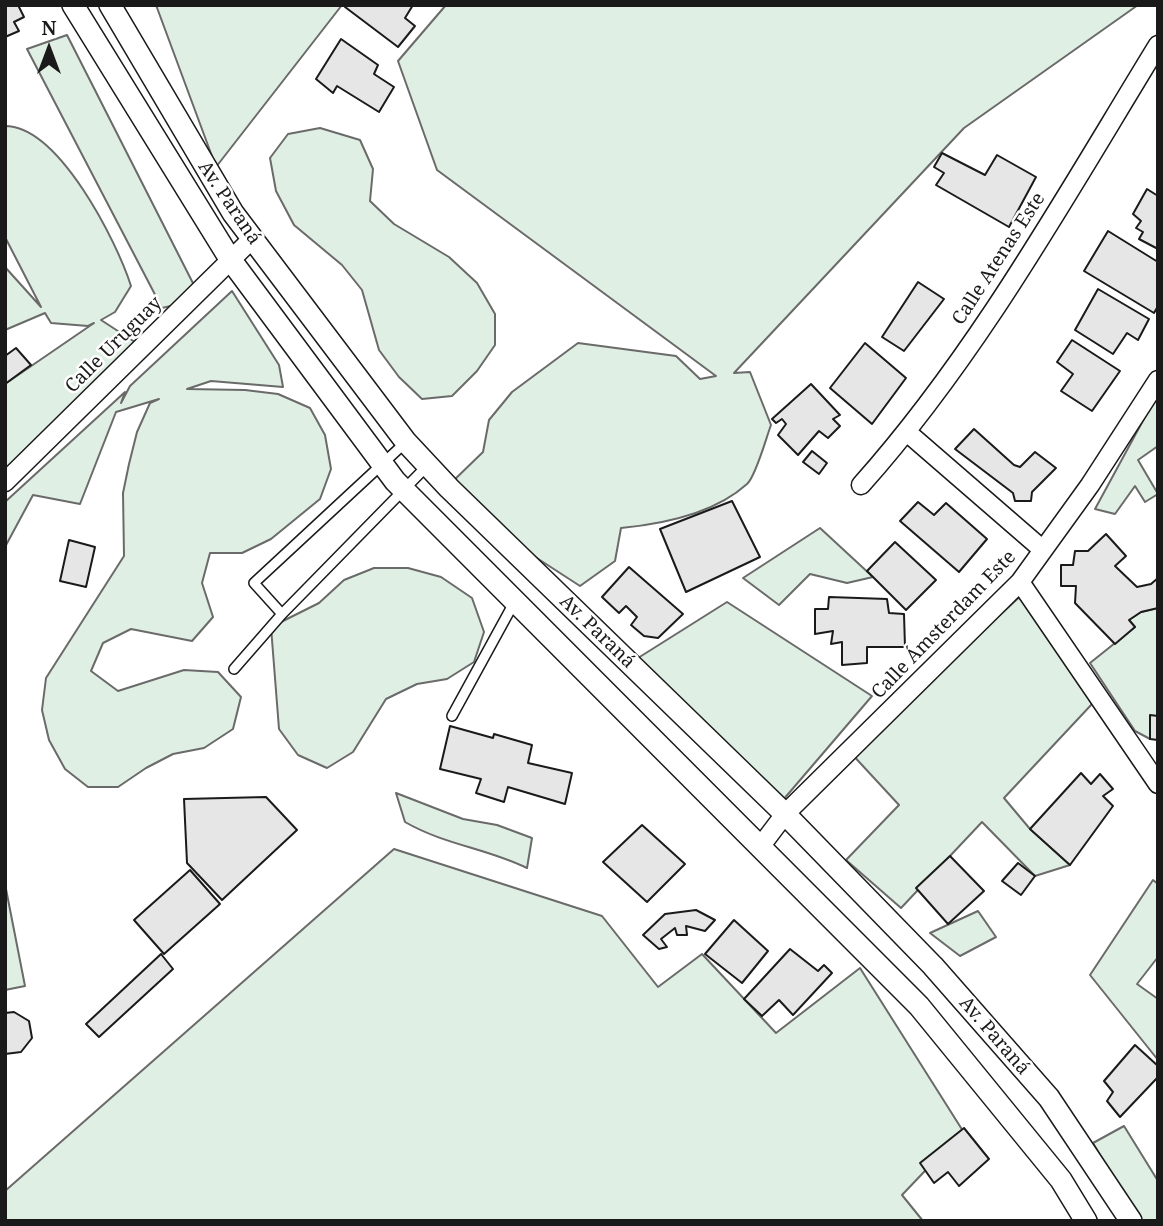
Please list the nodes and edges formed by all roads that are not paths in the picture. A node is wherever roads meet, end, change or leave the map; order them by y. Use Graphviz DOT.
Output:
graph roads {
  1 [pos="73,5"];
  2 [pos="114,7"];
  3 [pos="1158,45"];
  4 [pos="253,238"];
  5 [pos="230,259"];
  6 [pos="1158,380"];
  7 [pos="908,433"];
  8 [pos="405,442"];
  9 [pos="380,463"];
  10 [pos="427,466"];
  11 [pos="5,482"];
  12 [pos="861,485"];
  13 [pos="403,489"];
  14 [pos="1044,550"];
  15 [pos="1020,582"];
  16 [pos="515,601"];
  17 [pos="282,614"];
  18 [pos="234,669"];
  19 [pos="452,716"];
  20 [pos="1158,784"];
  21 [pos="785,814"];
  22 [pos="760,846"];
  23 [pos="1086,1221"];
  24 [pos="1131,1221"];
  1 -- 5 [label="street, Av. Paraná"];
  2 -- 4 [label="street, Av. Paraná"];
  3 -- 7 [label="street, Calle Atenas Este"];
  4 -- 5 [label="street, Calle Uruguay"];
  4 -- 8 [label="street, Av. Paraná"];
  5 -- 9 [label="street, Av. Paraná"];
  5 -- 11 [label="street, Calle Uruguay"];
  6 -- 14 [label="street, Calle Ámsterdam Este"];
  7 -- 12 [label="street, Calle Atenas Este"];
  7 -- 14 [label="street"];
  8 -- 9 [label="lane"];
  8 -- 10 [label="street, Av. Paraná"];
  9 -- 13 [label="street, Av. Paraná"];
  9 -- 17 [label="lane"];
  10 -- 13 [label="lane"];
  10 -- 21 [label="street, Av. Paraná"];
  13 -- 16 [label="street, Av. Paraná"];
  13 -- 17 [label="lane"];
  14 -- 15 [label="street, Calle Ámsterdam Este"];
  15 -- 20 [label="street"];
  15 -- 21 [label="street, Calle Ámsterdam Este"];
  16 -- 19 [label="lane"];
  16 -- 22 [label="street, Av. Paraná"];
  17 -- 18 [label="lane"];
  21 -- 22 [label="street, Calle Ámsterdam Este"];
  21 -- 24 [label="street, Av. Paraná"];
  22 -- 23 [label="street, Av. Paraná"];
}
